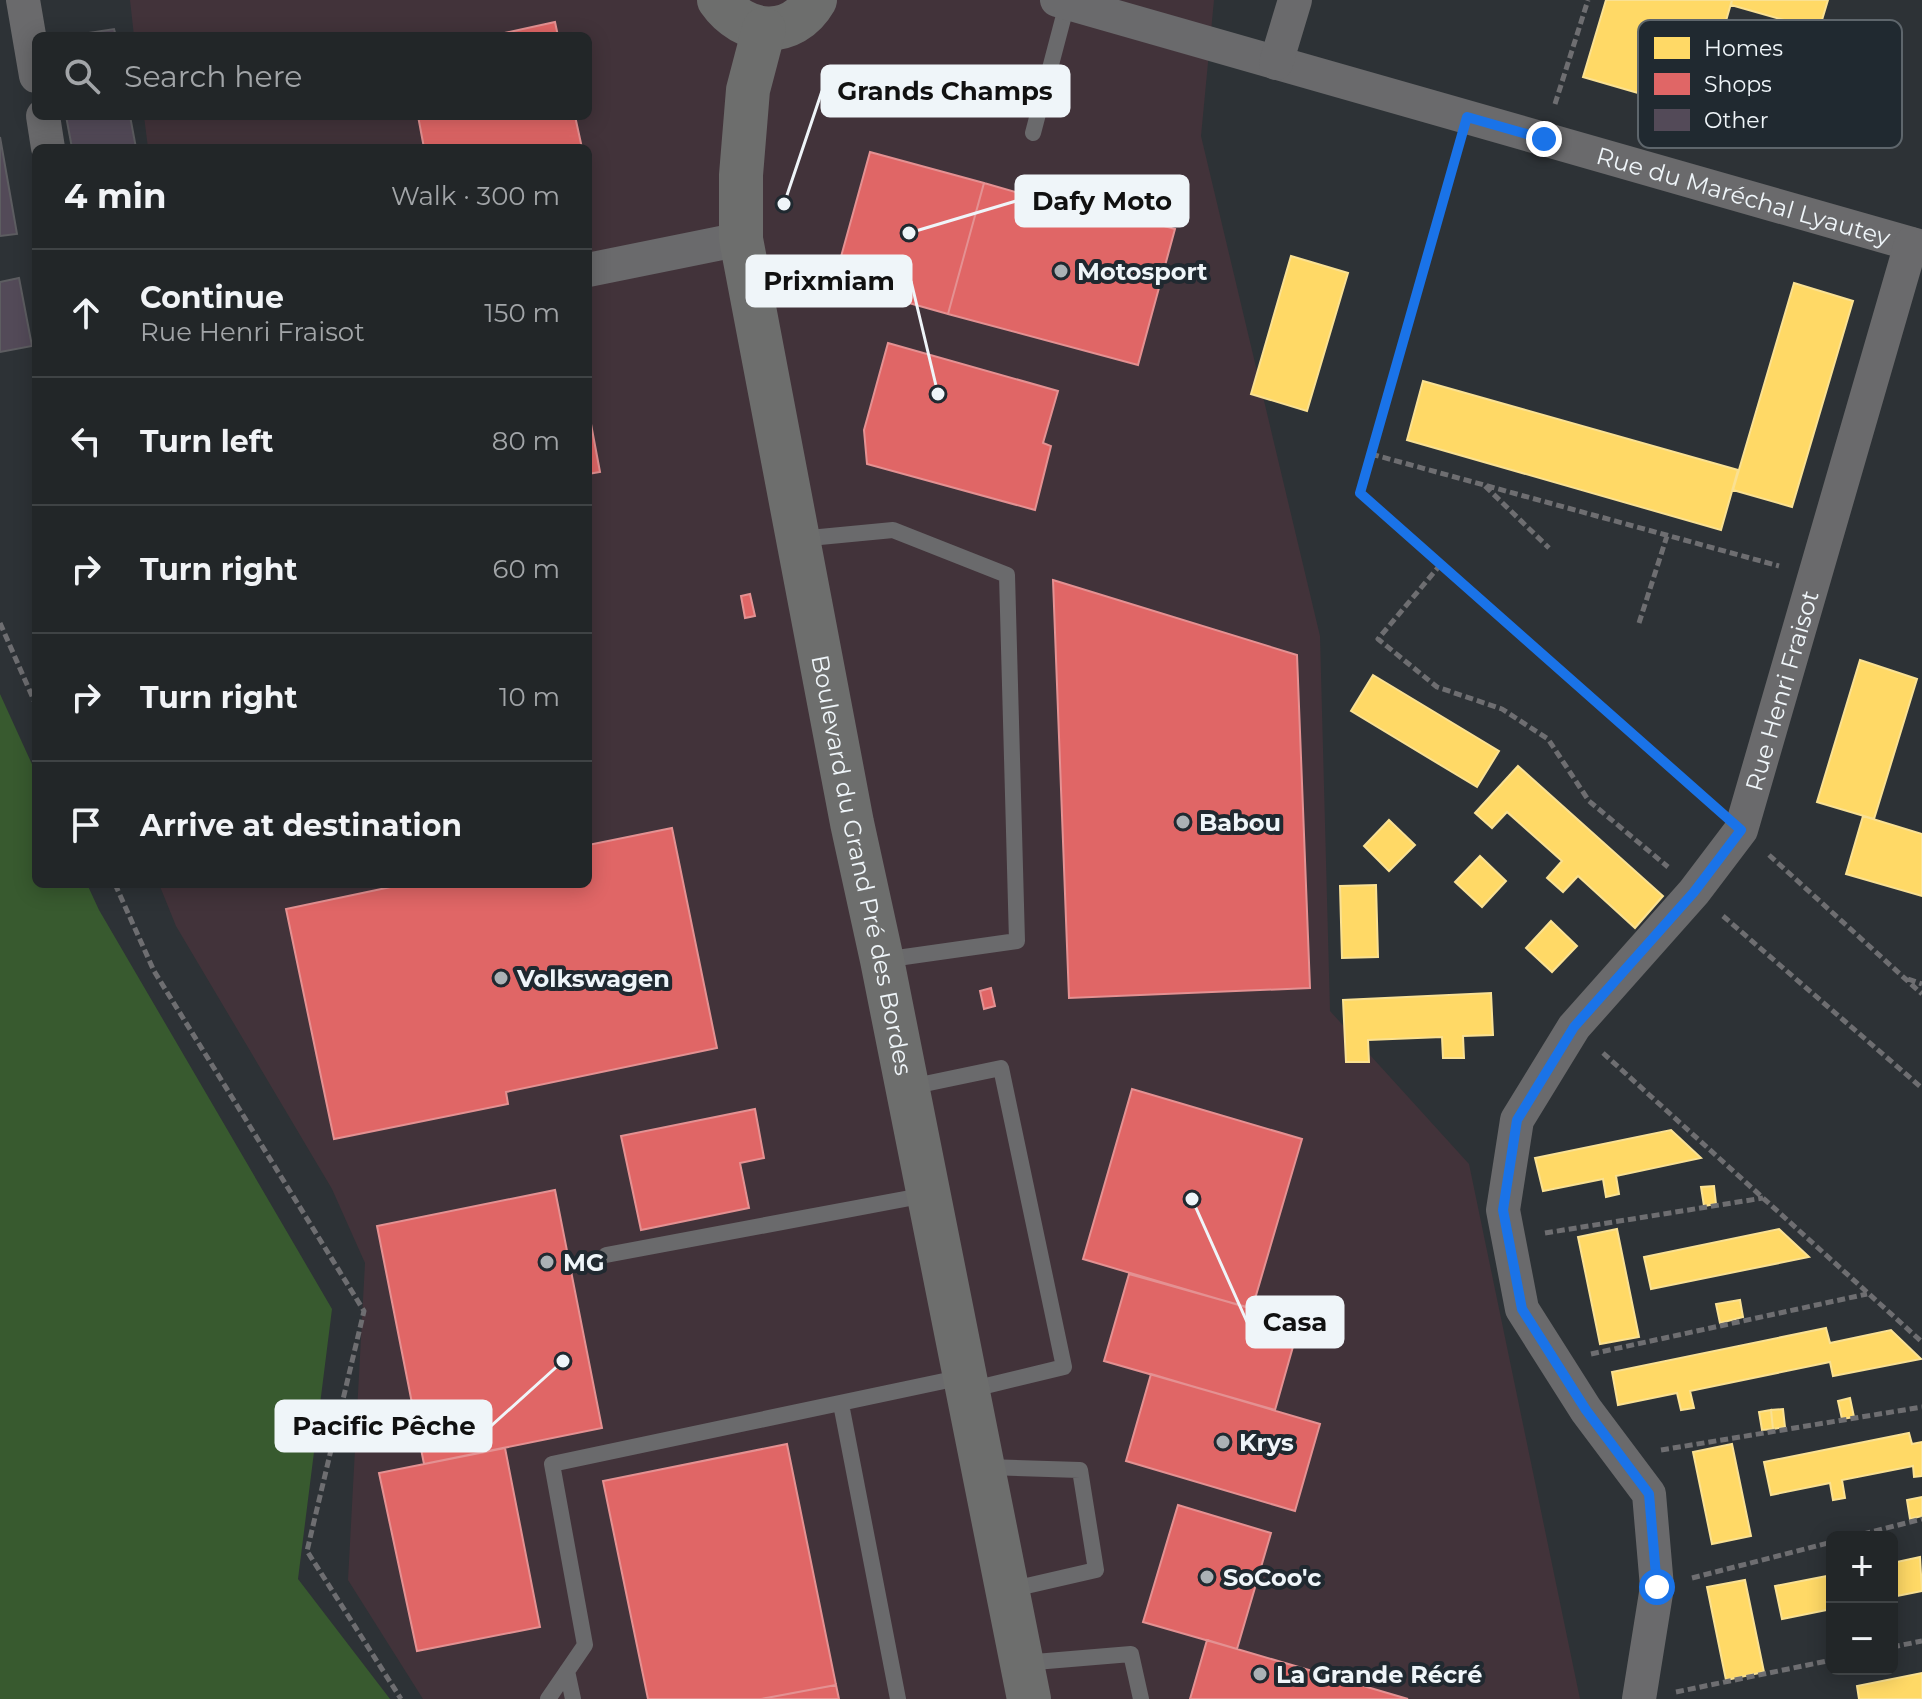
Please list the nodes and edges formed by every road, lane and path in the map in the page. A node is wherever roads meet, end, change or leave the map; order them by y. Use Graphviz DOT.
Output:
graph roads {
  1 [pos="23,0"];
  2 [pos="719,0"];
  3 [pos="1295,0"];
  4 [pos="1588,0"];
  5 [pos="1064,1"];
  6 [pos="805,11"];
  7 [pos="32,53"];
  8 [pos="1276,63"];
  9 [pos="1467,117"];
  10 [pos="44,120"];
  11 [pos="1033,133"];
  12 [pos="1544,139"];
  13 [pos="47,144"];
  14 [pos="741,239"];
  15 [pos="1917,246"];
  16 [pos="592,269"];
  17 [pos="1371,454"];
  18 [pos="1484,485"];
  19 [pos="1667,536"];
  20 [pos="798,539"];
  21 [pos="1549,548"];
  22 [pos="1441,564"];
  23 [pos="1815,576"];
  24 [pos="0,623"];
  25 [pos="1639,623"];
  26 [pos="32,696"];
  27 [pos="1741,830"];
  28 [pos="117,888"];
  29 [pos="1694,892"];
  30 [pos="882,960"];
  31 [pos="1905,979"];
  32 [pos="1922,984"];
  33 [pos="1922,994"];
  34 [pos="1574,1027"];
  35 [pos="906,1088"];
  36 [pos="1922,1088"];
  37 [pos="927,1194"];
  38 [pos="1763,1198"];
  39 [pos="1509,1239"];
  40 [pos="606,1255"];
  41 [pos="1868,1294"];
  42 [pos="1922,1342"];
  43 [pos="1555,1362"];
  44 [pos="966,1384"];
  45 [pos="841,1404"];
  46 [pos="1922,1407"];
  47 [pos="1620,1456"];
  48 [pos="982,1467"];
  49 [pos="1922,1519"];
  50 [pos="1875,1531"];
  51 [pos="1826,1544"];
  52 [pos="1657,1587"];
  53 [pos="1007,1590"];
  54 [pos="1922,1641"];
  55 [pos="1898,1646"];
  56 [pos="1826,1661"];
  57 [pos="567,1671"];
  58 [pos="1025,1681"];
  59 [pos="1673,1693"];
  60 [pos="401,1699"];
  61 [pos="548,1699"];
  62 [pos="573,1699"];
  63 [pos="898,1699"];
  64 [pos="1141,1699"];
  65 [pos="1639,1699"];
  1 -- 7 [label="street"];
  2 -- 6 [label="main road"];
  3 -- 8 [label="street"];
  4 -- 12 [label="path"];
  5 -- 8 [label="street, Rue du Maréchal Lyautey"];
  5 -- 11 [label="lane"];
  6 -- 14 [label="main road, Boulevard du Grand Pré des Bordes"];
  8 -- 9 [label="street, Rue du Maréchal Lyautey"];
  9 -- 12 [label="street, Rue du Maréchal Lyautey"];
  9 -- 17 [label="path"];
  10 -- 13 [label="street"];
  12 -- 15 [label="street, Rue du Maréchal Lyautey"];
  14 -- 16 [label="street"];
  14 -- 20 [label="main road, Boulevard du Grand Pré des Bordes"];
  15 -- 23 [label="street, Rue Henri Fraisot"];
  17 -- 18 [label="path"];
  17 -- 22 [label="path"];
  18 -- 19 [label="path"];
  18 -- 21 [label="path"];
  19 -- 23 [label="path"];
  19 -- 25 [label="path"];
  20 -- 30 [label="main road, Boulevard du Grand Pré des Bordes"];
  20 -- 30 [label="lane"];
  22 -- 27 [label="path"];
  22 -- 29 [label="path"];
  23 -- 27 [label="street, Rue Henri Fraisot"];
  24 -- 26 [label="path"];
  27 -- 29 [label="street, Rue Henri Fraisot"];
  27 -- 31 [label="path"];
  28 -- 60 [label="path"];
  29 -- 34 [label="street, Rue Henri Fraisot"];
  29 -- 36 [label="path"];
  30 -- 35 [label="main road, Boulevard du Grand Pré des Bordes"];
  31 -- 32 [label="path"];
  31 -- 33 [label="path"];
  34 -- 38 [label="path"];
  34 -- 39 [label="street, Rue Henri Fraisot"];
  35 -- 37 [label="main road, Boulevard du Grand Pré des Bordes"];
  35 -- 44 [label="lane"];
  37 -- 40 [label="lane"];
  37 -- 44 [label="main road, Boulevard du Grand Pré des Bordes"];
  38 -- 39 [label="path"];
  38 -- 41 [label="path"];
  39 -- 43 [label="street, Rue Henri Fraisot"];
  41 -- 42 [label="path"];
  41 -- 43 [label="path"];
  43 -- 47 [label="street, Rue Henri Fraisot"];
  44 -- 45 [label="lane"];
  44 -- 48 [label="main road, Boulevard du Grand Pré des Bordes"];
  45 -- 57 [label="lane"];
  45 -- 63 [label="lane"];
  46 -- 47 [label="path"];
  47 -- 52 [label="street, Rue Henri Fraisot"];
  48 -- 53 [label="main road, Boulevard du Grand Pré des Bordes"];
  48 -- 53 [label="lane"];
  49 -- 50 [label="path"];
  51 -- 52 [label="path"];
  52 -- 65 [label="street, Rue Henri Fraisot"];
  53 -- 58 [label="main road, Boulevard du Grand Pré des Bordes"];
  54 -- 55 [label="path"];
  56 -- 59 [label="path"];
  57 -- 61 [label="lane"];
  57 -- 62 [label="lane"];
  58 -- 64 [label="lane"];
}
